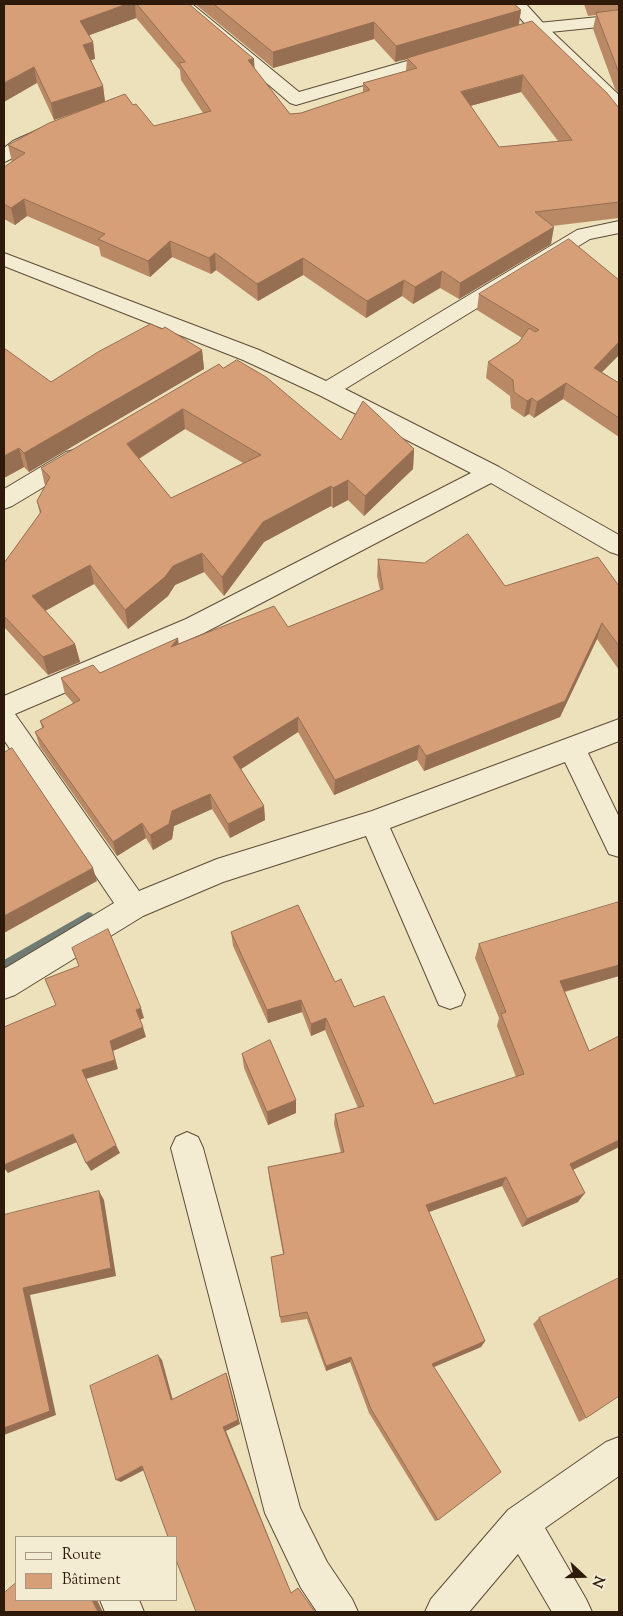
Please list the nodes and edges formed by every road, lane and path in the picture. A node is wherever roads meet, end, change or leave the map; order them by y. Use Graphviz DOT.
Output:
graph roads {
  1 [pos="182,4"];
  2 [pos="516,4"];
  3 [pos="619,20"];
  4 [pos="538,28"];
  5 [pos="492,42"];
  6 [pos="454,52"];
  7 [pos="619,106"];
  8 [pos="55,129"];
  9 [pos="4,156"];
  10 [pos="619,227"];
  11 [pos="6,263"];
  12 [pos="251,355"];
  13 [pos="226,369"];
  14 [pos="327,390"];
  15 [pos="93,446"];
  16 [pos="491,473"];
  17 [pos="4,500"];
  18 [pos="619,546"];
  19 [pos="4,707"];
  20 [pos="4,719"];
  21 [pos="619,730"];
  22 [pos="572,748"];
  23 [pos="374,822"];
  24 [pos="619,845"];
  25 [pos="133,907"];
  26 [pos="4,985"];
  27 [pos="450,995"];
  28 [pos="187,1148"];
  29 [pos="619,1455"];
  30 [pos="521,1523"];
  31 [pos="339,1612"];
  32 [pos="444,1612"];
  33 [pos="573,1612"];
  1 -- 6 [label="street"];
  2 -- 4 [label="street"];
  3 -- 4 [label="street"];
  4 -- 5 [label="street"];
  4 -- 7 [label="street"];
  8 -- 9 [label="street"];
  10 -- 14 [label="street"];
  11 -- 12 [label="street"];
  12 -- 13 [label="street"];
  12 -- 14 [label="street"];
  14 -- 16 [label="street"];
  15 -- 17 [label="street"];
  16 -- 18 [label="street"];
  16 -- 19 [label="street"];
  20 -- 25 [label="street"];
  21 -- 22 [label="street"];
  22 -- 23 [label="street"];
  22 -- 24 [label="street"];
  23 -- 25 [label="street"];
  23 -- 27 [label="street"];
  25 -- 26 [label="street"];
  28 -- 31 [label="street"];
  29 -- 30 [label="street"];
  30 -- 32 [label="street"];
  30 -- 33 [label="street"];
}
